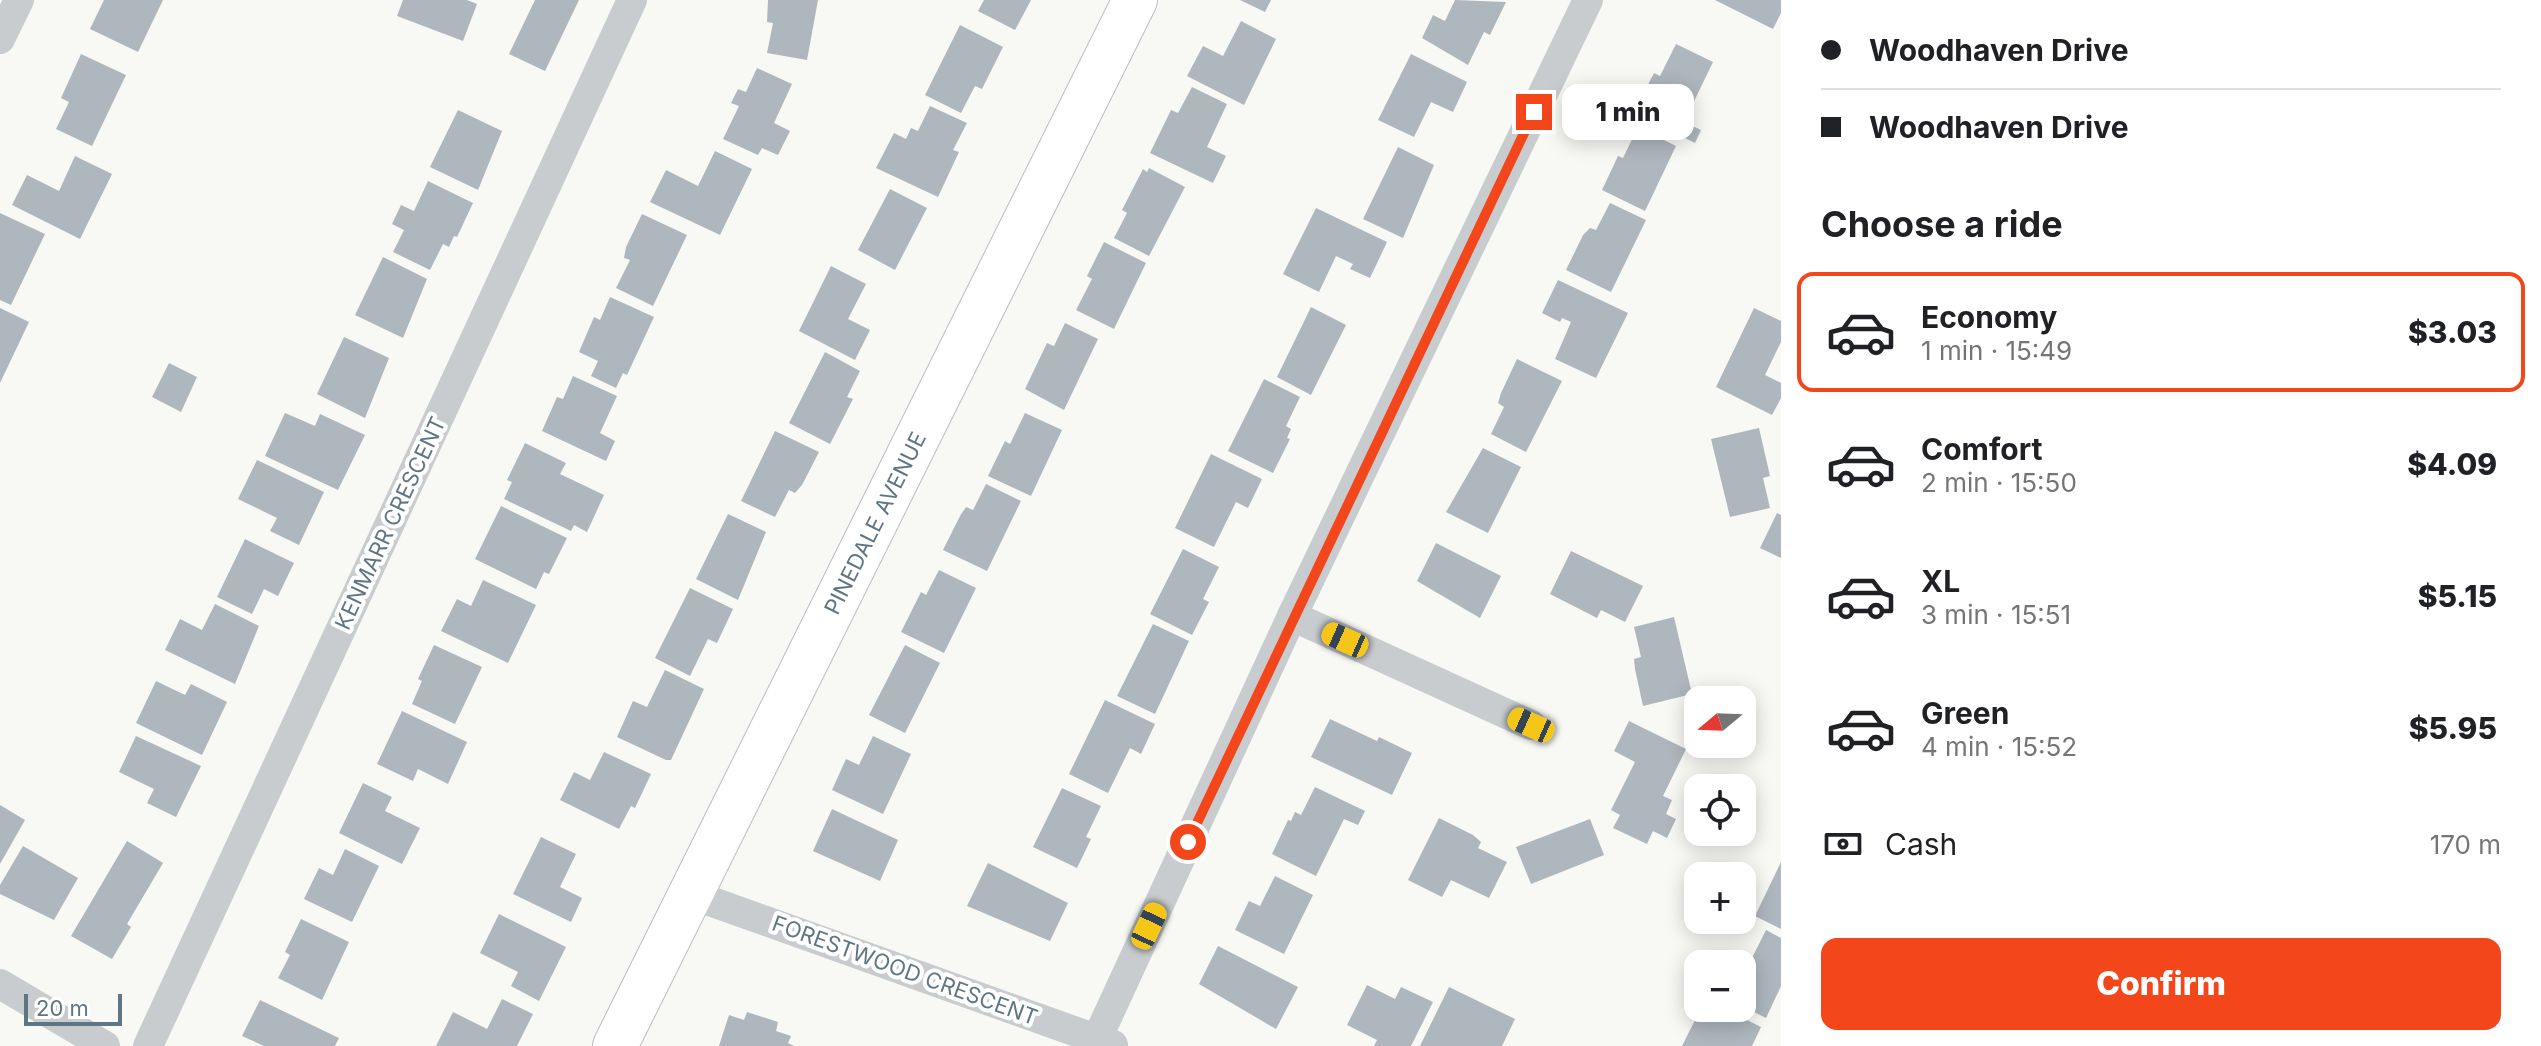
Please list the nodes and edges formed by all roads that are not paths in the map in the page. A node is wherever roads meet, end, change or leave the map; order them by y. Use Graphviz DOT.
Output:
graph roads {
  1 [pos="19,0"];
  2 [pos="632,0"];
  3 [pos="1135,0"];
  4 [pos="1588,0"];
  5 [pos="0,39"];
  6 [pos="1292,616"];
  7 [pos="1531,725"];
  8 [pos="693,895"];
  9 [pos="0,984"];
  10 [pos="1106,1042"];
  11 [pos="105,1046"];
  12 [pos="148,1046"];
  13 [pos="615,1046"];
  1 -- 5 [label="street"];
  2 -- 12 [label="street, KENMARR CRESCENT"];
  3 -- 8 [label="street, PINEDALE AVENUE"];
  4 -- 6 [label="street"];
  6 -- 7 [label="street"];
  6 -- 10 [label="street"];
  8 -- 10 [label="street, FORESTWOOD CRESCENT"];
  8 -- 13 [label="street, PINEDALE AVENUE"];
  9 -- 11 [label="street"];
}
